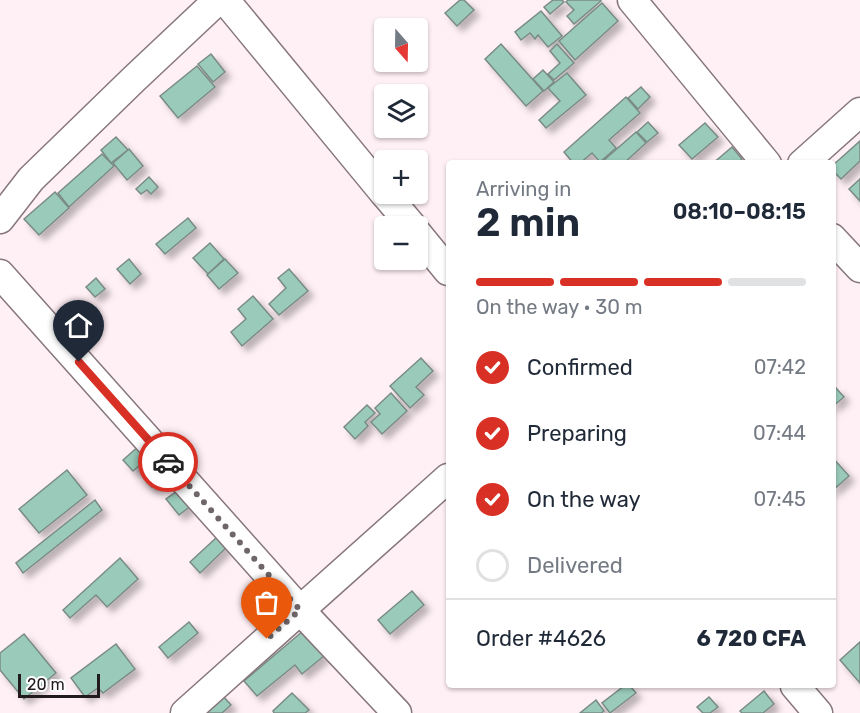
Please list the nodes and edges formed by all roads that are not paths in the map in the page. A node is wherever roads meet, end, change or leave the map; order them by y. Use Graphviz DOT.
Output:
graph roads {
  1 [pos="218,0"];
  2 [pos="225,0"];
  3 [pos="632,0"];
  4 [pos="860,112"];
  5 [pos="764,160"];
  6 [pos="806,160"];
  7 [pos="374,181"];
  8 [pos="393,204"];
  9 [pos="404,216"];
  10 [pos="0,219"];
  11 [pos="836,242"];
  12 [pos="428,246"];
  13 [pos="860,268"];
  14 [pos="446,269"];
  15 [pos="0,274"];
  16 [pos="446,480"];
  17 [pos="300,610"];
  18 [pos="797,688"];
  19 [pos="184,713"];
  20 [pos="397,713"];
  21 [pos="818,713"];
  1 -- 10 [label="street"];
  2 -- 7 [label="street"];
  3 -- 5 [label="street"];
  4 -- 6 [label="street"];
  8 -- 9 [label="street"];
  11 -- 13 [label="street"];
  12 -- 14 [label="street"];
  15 -- 17 [label="street"];
  16 -- 17 [label="street"];
  17 -- 19 [label="street"];
  17 -- 20 [label="street"];
  18 -- 21 [label="street"];
}
